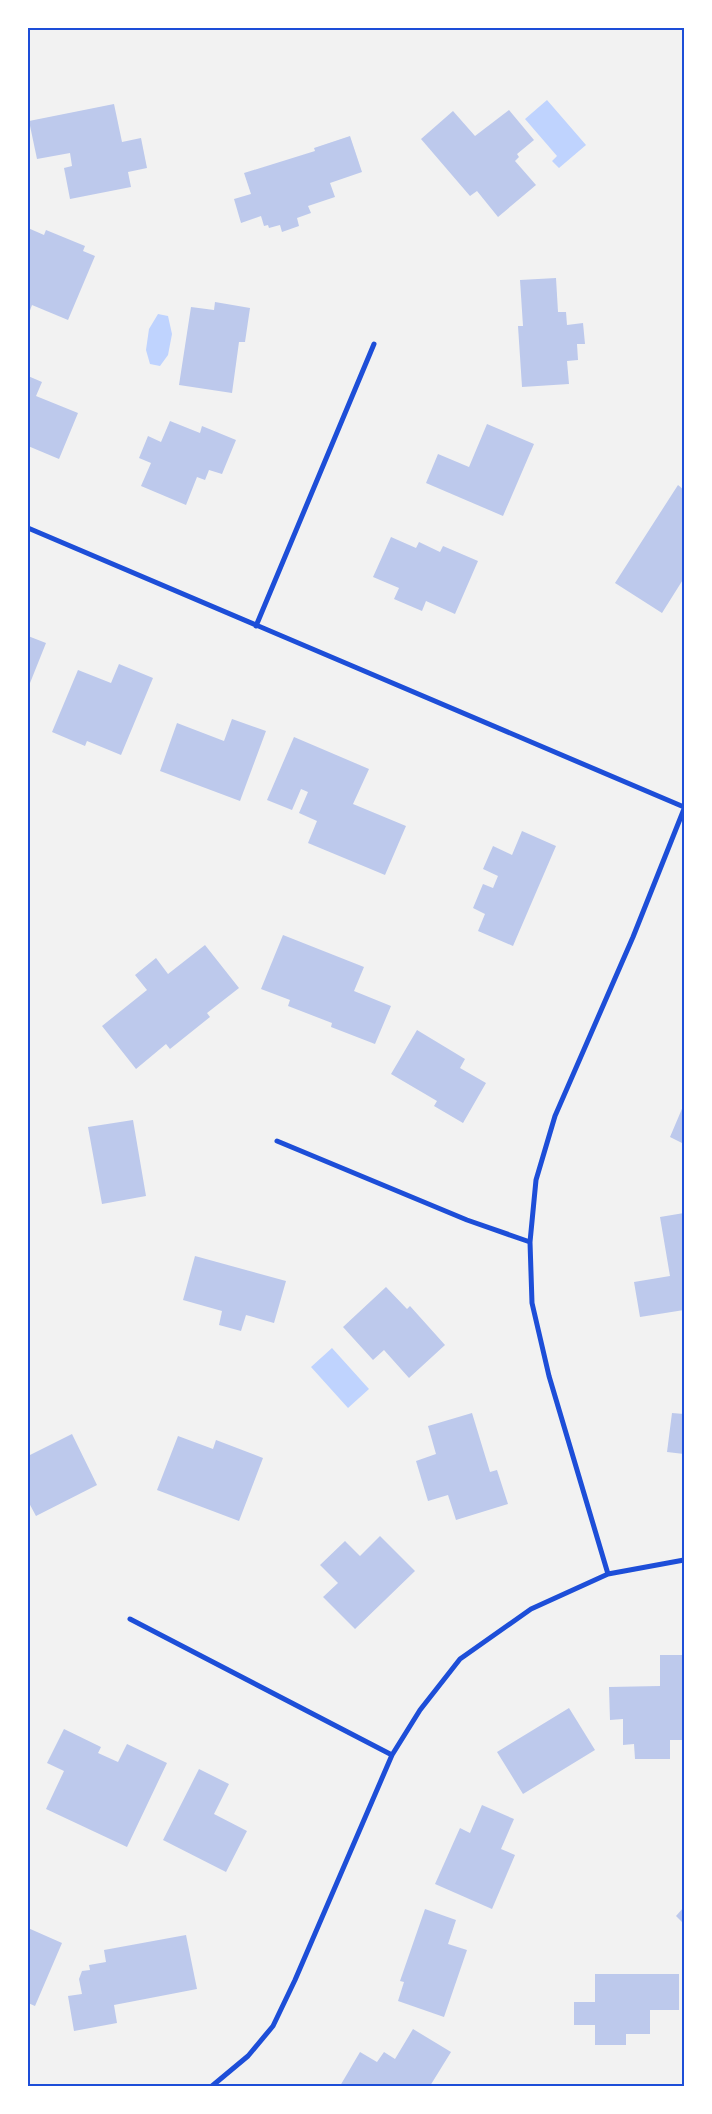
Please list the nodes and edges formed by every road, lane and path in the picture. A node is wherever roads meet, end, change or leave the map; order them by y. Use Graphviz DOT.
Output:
graph roads {
  1 [pos="374,344"];
  2 [pos="28,528"];
  3 [pos="256,626"];
  4 [pos="684,808"];
  5 [pos="277,1141"];
  6 [pos="530,1242"];
  7 [pos="684,1560"];
  8 [pos="608,1574"];
  9 [pos="130,1619"];
  10 [pos="392,1756"];
  11 [pos="212,2086"];
  1 -- 3 [label="street"];
  2 -- 3 [label="street"];
  3 -- 4 [label="street"];
  4 -- 6 [label="street"];
  5 -- 6 [label="street"];
  6 -- 8 [label="street"];
  7 -- 8 [label="street"];
  8 -- 10 [label="street"];
  9 -- 10 [label="street"];
  10 -- 11 [label="street"];
}
